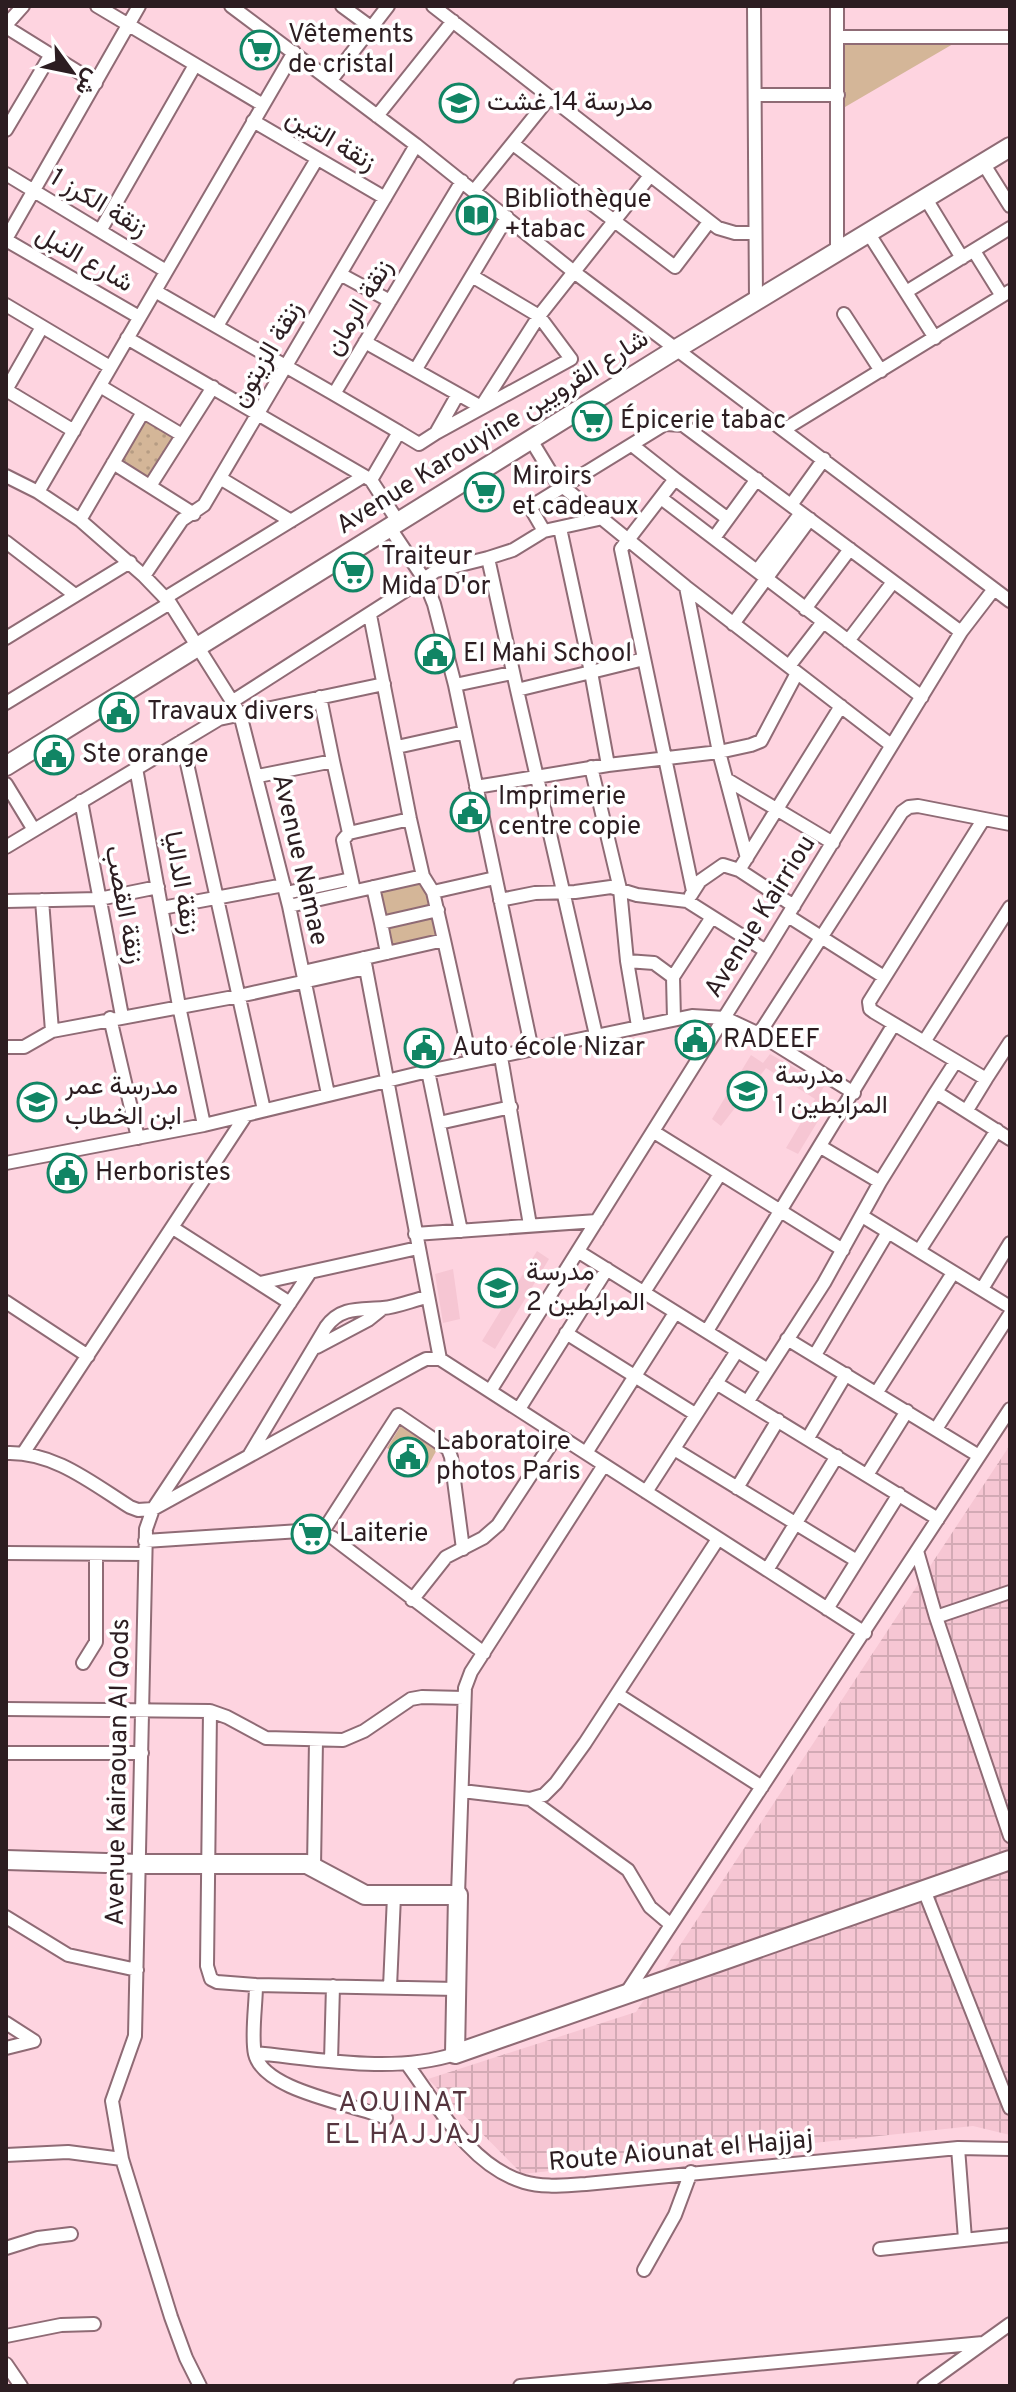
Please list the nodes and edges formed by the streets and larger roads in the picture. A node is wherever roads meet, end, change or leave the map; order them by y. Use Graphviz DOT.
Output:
graph roads {
  1 [pos="23,6"];
  2 [pos="97,6"];
  3 [pos="139,6"];
  4 [pos="342,6"];
  5 [pos="388,6"];
  6 [pos="433,6"];
  7 [pos="754,6"];
  8 [pos="837,6"];
  9 [pos="235,7"];
  10 [pos="453,21"];
  11 [pos="129,25"];
  12 [pos="6,26"];
  13 [pos="372,28"];
  14 [pos="837,37"];
  15 [pos="1010,37"];
  16 [pos="294,52"];
  17 [pos="50,56"];
  18 [pos="195,65"];
  19 [pos="331,80"];
  20 [pos="96,83"];
  21 [pos="755,95"];
  22 [pos="838,95"];
  23 [pos="550,97"];
  24 [pos="263,105"];
  25 [pos="377,116"];
  26 [pos="253,121"];
  27 [pos="6,130"];
  28 [pos="513,144"];
  29 [pos="416,145"];
  30 [pos="1010,147"];
  31 [pos="317,159"];
  32 [pos="983,163"];
  33 [pos="6,174"];
  34 [pos="649,177"];
  35 [pos="462,181"];
  36 [pos="34,191"];
  37 [pos="474,191"];
  38 [pos="385,198"];
  39 [pos="926,199"];
  40 [pos="1010,206"];
  41 [pos="507,217"];
  42 [pos="614,221"];
  43 [pos="709,222"];
  44 [pos="1010,228"];
  45 [pos="100,231"];
  46 [pos="755,233"];
  47 [pos="869,234"];
  48 [pos="6,240"];
  49 [pos="974,251"];
  50 [pos="837,253"];
  51 [pos="962,258"];
  52 [pos="166,271"];
  53 [pos="574,272"];
  54 [pos="340,274"];
  55 [pos="472,276"];
  56 [pos="155,291"];
  57 [pos="906,292"];
  58 [pos="1006,293"];
  59 [pos="390,301"];
  60 [pos="756,301"];
  61 [pos="6,305"];
  62 [pos="844,314"];
  63 [pos="539,316"];
  64 [pos="139,317"];
  65 [pos="217,326"];
  66 [pos="42,327"];
  67 [pos="127,338"];
  68 [pos="935,338"];
  69 [pos="365,342"];
  70 [pos="678,348"];
  71 [pos="287,366"];
  72 [pos="110,367"];
  73 [pos="416,369"];
  74 [pos="881,371"];
  75 [pos="100,386"];
  76 [pos="213,387"];
  77 [pos="6,390"];
  78 [pos="334,394"];
  79 [pos="458,394"];
  80 [pos="481,407"];
  81 [pos="143,412"];
  82 [pos="260,413"];
  83 [pos="785,429"];
  84 [pos="74,431"];
  85 [pos="399,432"];
  86 [pos="436,433"];
  87 [pos="182,435"];
  88 [pos="531,440"];
  89 [pos="632,445"];
  90 [pos="824,459"];
  91 [pos="113,463"];
  92 [pos="6,476"];
  93 [pos="220,478"];
  94 [pos="367,478"];
  95 [pos="675,479"];
  96 [pos="757,479"];
  97 [pos="150,486"];
  98 [pos="563,487"];
  99 [pos="38,492"];
  100 [pos="661,498"];
  101 [pos="801,512"];
  102 [pos="194,514"];
  103 [pos="603,518"];
  104 [pos="728,519"];
  105 [pos="80,520"];
  106 [pos="291,521"];
  107 [pos="395,525"];
  108 [pos="560,528"];
  109 [pos="544,531"];
  110 [pos="629,538"];
  111 [pos="714,538"];
  112 [pos="6,542"];
  113 [pos="850,549"];
  114 [pos="488,558"];
  115 [pos="130,562"];
  116 [pos="761,575"];
  117 [pos="144,576"];
  118 [pos="424,579"];
  119 [pos="893,582"];
  120 [pos="686,587"];
  121 [pos="994,589"];
  122 [pos="75,595"];
  123 [pos="1009,600"];
  124 [pos="168,601"];
  125 [pos="805,609"];
  126 [pos="370,615"];
  127 [pos="6,621"];
  128 [pos="823,622"];
  129 [pos="733,624"];
  130 [pos="18,630"];
  131 [pos="961,632"];
  132 [pos="6,638"];
  133 [pos="848,641"];
  134 [pos="199,647"];
  135 [pos="644,659"];
  136 [pos="793,669"];
  137 [pos="591,672"];
  138 [pos="512,673"];
  139 [pos="384,684"];
  140 [pos="455,685"];
  141 [pos="517,690"];
  142 [pos="320,697"];
  143 [pos="922,697"];
  144 [pos="233,701"];
  145 [pos="6,703"];
  146 [pos="841,706"];
  147 [pos="240,714"];
  148 [pos="465,732"];
  149 [pos="182,741"];
  150 [pos="891,745"];
  151 [pos="397,747"];
  152 [pos="719,752"];
  153 [pos="665,758"];
  154 [pos="333,761"];
  155 [pos="608,765"];
  156 [pos="6,766"];
  157 [pos="591,767"];
  158 [pos="136,768"];
  159 [pos="258,776"];
  160 [pos="535,776"];
  161 [pos="726,779"];
  162 [pos="6,784"];
  163 [pos="476,787"];
  164 [pos="81,801"];
  165 [pos="777,809"];
  166 [pos="410,819"];
  167 [pos="983,820"];
  168 [pos="1010,824"];
  169 [pos="34,830"];
  170 [pos="349,833"];
  171 [pos="833,843"];
  172 [pos="6,847"];
  173 [pos="747,858"];
  174 [pos="739,870"];
  175 [pos="423,876"];
  176 [pos="495,878"];
  177 [pos="352,885"];
  178 [pos="158,887"];
  179 [pos="373,887"];
  180 [pos="620,889"];
  181 [pos="433,892"];
  182 [pos="562,893"];
  183 [pos="286,894"];
  184 [pos="690,896"];
  185 [pos="216,898"];
  186 [pos="99,899"];
  187 [pos="42,900"];
  188 [pos="500,900"];
  189 [pos="6,901"];
  190 [pos="1010,907"];
  191 [pos="162,908"];
  192 [pos="438,910"];
  193 [pos="791,911"];
  194 [pos="712,917"];
  195 [pos="381,923"];
  196 [pos="821,938"];
  197 [pos="444,940"];
  198 [pos="766,951"];
  199 [pos="387,953"];
  200 [pos="627,961"];
  201 [pos="365,963"];
  202 [pos="304,977"];
  203 [pos="673,977"];
  204 [pos="884,977"];
  205 [pos="239,996"];
  206 [pos="179,1006"];
  207 [pos="116,1017"];
  208 [pos="725,1018"];
  209 [pos="674,1019"];
  210 [pos="894,1024"];
  211 [pos="638,1026"];
  212 [pos="52,1031"];
  213 [pos="759,1034"];
  214 [pos="596,1035"];
  215 [pos="924,1042"];
  216 [pos="1010,1042"];
  217 [pos="6,1047"];
  218 [pos="532,1050"];
  219 [pos="501,1057"];
  220 [pos="956,1061"];
  221 [pos="471,1062"];
  222 [pos="428,1071"];
  223 [pos="986,1079"];
  224 [pos="388,1081"];
  225 [pos="936,1092"];
  226 [pos="854,1093"];
  227 [pos="328,1094"];
  228 [pos="511,1107"];
  229 [pos="264,1110"];
  230 [pos="967,1110"];
  231 [pos="246,1115"];
  232 [pos="439,1123"];
  233 [pos="204,1125"];
  234 [pos="997,1130"];
  235 [pos="654,1132"];
  236 [pos="138,1138"];
  237 [pos="1010,1139"];
  238 [pos="821,1147"];
  239 [pos="6,1163"];
  240 [pos="720,1174"];
  241 [pos="880,1182"];
  242 [pos="781,1211"];
  243 [pos="862,1216"];
  244 [pos="597,1221"];
  245 [pos="530,1225"];
  246 [pos="173,1228"];
  247 [pos="461,1231"];
  248 [pos="888,1232"];
  249 [pos="415,1234"];
  250 [pos="1010,1243"];
  251 [pos="418,1248"];
  252 [pos="843,1250"];
  253 [pos="919,1251"];
  254 [pos="579,1252"];
  255 [pos="607,1269"];
  256 [pos="953,1273"];
  257 [pos="309,1274"];
  258 [pos="260,1283"];
  259 [pos="982,1289"];
  260 [pos="644,1292"];
  261 [pos="427,1297"];
  262 [pos="6,1302"];
  263 [pos="290,1303"];
  264 [pos="1010,1307"];
  265 [pos="383,1308"];
  266 [pos="675,1313"];
  267 [pos="1010,1314"];
  268 [pos="707,1331"];
  269 [pos="566,1333"];
  270 [pos="787,1339"];
  271 [pos="317,1347"];
  272 [pos="737,1351"];
  273 [pos="815,1355"];
  274 [pos="88,1356"];
  275 [pos="440,1359"];
  276 [pos="768,1370"];
  277 [pos="846,1374"];
  278 [pos="635,1377"];
  279 [pos="716,1383"];
  280 [pos="490,1391"];
  281 [pos="877,1392"];
  282 [pos="748,1401"];
  283 [pos="519,1409"];
  284 [pos="1010,1409"];
  285 [pos="907,1411"];
  286 [pos="695,1414"];
  287 [pos="778,1420"];
  288 [pos="936,1429"];
  289 [pos="557,1435"];
  290 [pos="808,1438"];
  291 [pos="674,1449"];
  292 [pos="24,1452"];
  293 [pos="6,1453"];
  294 [pos="586,1453"];
  295 [pos="249,1456"];
  296 [pos="837,1456"];
  297 [pos="979,1456"];
  298 [pos="604,1465"];
  299 [pos="867,1475"];
  300 [pos="737,1488"];
  301 [pos="646,1492"];
  302 [pos="899,1494"];
  303 [pos="153,1509"];
  304 [pos="938,1519"];
  305 [pos="795,1524"];
  306 [pos="322,1533"];
  307 [pos="718,1539"];
  308 [pos="145,1548"];
  309 [pos="463,1549"];
  310 [pos="917,1551"];
  311 [pos="6,1553"];
  312 [pos="96,1554"];
  313 [pos="857,1561"];
  314 [pos="767,1570"];
  315 [pos="1010,1592"];
  316 [pos="412,1600"];
  317 [pos="827,1609"];
  318 [pos="936,1617"];
  319 [pos="865,1633"];
  320 [pos="484,1653"];
  321 [pos="83,1663"];
  322 [pos="617,1694"];
  323 [pos="464,1698"];
  324 [pos="6,1709"];
  325 [pos="143,1710"];
  326 [pos="210,1711"];
  327 [pos="316,1740"];
  328 [pos="6,1753"];
  329 [pos="142,1753"];
  330 [pos="762,1787"];
  331 [pos="462,1791"];
  332 [pos="530,1799"];
  333 [pos="1010,1836"];
  334 [pos="6,1860"];
  335 [pos="1010,1860"];
  336 [pos="140,1864"];
  337 [pos="209,1864"];
  338 [pos="314,1867"];
  339 [pos="924,1890"];
  340 [pos="458,1895"];
  341 [pos="394,1896"];
  342 [pos="6,1917"];
  343 [pos="670,1924"];
  344 [pos="137,1970"];
  345 [pos="256,1985"];
  346 [pos="333,1986"];
  347 [pos="390,1987"];
  348 [pos="457,1989"];
  349 [pos="624,1995"];
  350 [pos="6,2023"];
  351 [pos="6,2048"];
  352 [pos="255,2053"];
  353 [pos="455,2054"];
  354 [pos="331,2061"];
  355 [pos="407,2064"];
  356 [pos="1010,2108"];
  357 [pos="386,2118"];
  358 [pos="958,2148"];
  359 [pos="1010,2149"];
  360 [pos="6,2155"];
  361 [pos="122,2159"];
  362 [pos="691,2172"];
  363 [pos="71,2234"];
  364 [pos="1010,2235"];
  365 [pos="965,2239"];
  366 [pos="6,2248"];
  367 [pos="880,2249"];
  368 [pos="644,2270"];
  369 [pos="94,2324"];
  370 [pos="1010,2324"];
  371 [pos="6,2336"];
  372 [pos="983,2343"];
  373 [pos="6,2364"];
  374 [pos="21,2386"];
  375 [pos="200,2386"];
  376 [pos="520,2386"];
  377 [pos="924,2386"];
  1 -- 12 [label="street"];
  2 -- 11 [label="street, زنقة التين"];
  3 -- 11 [label="street"];
  4 -- 13 [label="street"];
  5 -- 13 [label="street"];
  6 -- 10 [label="street"];
  7 -- 21 [label="street"];
  8 -- 14 [label="street"];
  9 -- 16 [label="street"];
  10 -- 23 [label="street"];
  10 -- 25 [label="street"];
  11 -- 18 [label="street, زنقة التين"];
  11 -- 20 [label="street"];
  12 -- 17 [label="street"];
  13 -- 19 [label="street"];
  14 -- 15 [label="street"];
  14 -- 22 [label="street"];
  16 -- 19 [label="street"];
  16 -- 24 [label="street"];
  17 -- 20 [label="street"];
  17 -- 27 [label="street"];
  18 -- 24 [label="street, زنقة التين"];
  18 -- 45 [label="street"];
  19 -- 25 [label="street"];
  20 -- 36 [label="street"];
  21 -- 22 [label="street"];
  21 -- 46 [label="street"];
  22 -- 50 [label="street"];
  23 -- 28 [label="street"];
  23 -- 34 [label="street"];
  24 -- 26 [label="street"];
  25 -- 29 [label="street"];
  26 -- 31 [label="street, زنقة التين"];
  26 -- 52 [label="street"];
  28 -- 37 [label="street"];
  28 -- 42 [label="street"];
  29 -- 35 [label="street"];
  29 -- 38 [label="street, زنقة الزيتون"];
  30 -- 32 [label="street, Avenue Karouyine شارع القرويين"];
  31 -- 38 [label="street, زنقة التين"];
  31 -- 65 [label="street"];
  32 -- 39 [label="street, Avenue Karouyine شارع القرويين"];
  32 -- 40 [label="street"];
  33 -- 36 [label="street, زنقة الكرز 1"];
  34 -- 42 [label="street"];
  34 -- 43 [label="street"];
  35 -- 37 [label="street"];
  35 -- 59 [label="street, زنقة الرمان"];
  36 -- 45 [label="street, زنقة الكرز 1"];
  36 -- 48 [label="street"];
  37 -- 41 [label="street"];
  38 -- 54 [label="street, زنقة الزيتون"];
  39 -- 47 [label="street, Avenue Karouyine شارع القرويين"];
  39 -- 51 [label="street"];
  41 -- 53 [label="street"];
  41 -- 55 [label="street"];
  42 -- 43 [label="street"];
  42 -- 53 [label="street"];
  43 -- 46 [label="street"];
  44 -- 49 [label="street"];
  45 -- 52 [label="street, زنقة الكرز 1"];
  46 -- 60 [label="street"];
  47 -- 50 [label="street, Avenue Karouyine شارع القرويين"];
  47 -- 57 [label="street"];
  48 -- 64 [label="street, شارع النبل"];
  49 -- 51 [label="street"];
  49 -- 58 [label="street"];
  50 -- 60 [label="street, Avenue Karouyine شارع القرويين"];
  51 -- 57 [label="street"];
  52 -- 56 [label="street"];
  53 -- 63 [label="street"];
  53 -- 70 [label="street"];
  54 -- 59 [label="street"];
  54 -- 71 [label="street, زنقة الزيتون"];
  55 -- 63 [label="street"];
  55 -- 73 [label="street"];
  56 -- 64 [label="street"];
  56 -- 65 [label="street"];
  57 -- 68 [label="street"];
  58 -- 68 [label="street"];
  59 -- 69 [label="street, زنقة الرمان"];
  60 -- 70 [label="street, Avenue Karouyine شارع القرويين"];
  61 -- 66 [label="street"];
  62 -- 74 [label="street"];
  63 -- 80 [label="street"];
  63 -- 80 [label="street"];
  64 -- 67 [label="street"];
  65 -- 71 [label="street"];
  66 -- 72 [label="street"];
  66 -- 77 [label="street"];
  67 -- 72 [label="street"];
  67 -- 76 [label="street"];
  68 -- 74 [label="street"];
  69 -- 73 [label="street"];
  69 -- 78 [label="street, زنقة الرمان"];
  70 -- 83 [label="street"];
  70 -- 88 [label="street, Avenue Karouyine شارع القرويين"];
  71 -- 78 [label="street"];
  71 -- 82 [label="street, زنقة الزيتون"];
  72 -- 75 [label="street"];
  73 -- 79 [label="street"];
  74 -- 83 [label="street"];
  75 -- 81 [label="street"];
  75 -- 84 [label="street"];
  76 -- 82 [label="street"];
  76 -- 87 [label="street"];
  77 -- 84 [label="street"];
  78 -- 85 [label="street, زنقة الرمان"];
  79 -- 80 [label="street"];
  79 -- 86 [label="street"];
  80 -- 86 [label="street"];
  81 -- 87 [label="street"];
  81 -- 91 [label="street"];
  82 -- 93 [label="street, زنقة الزيتون"];
  82 -- 94 [label="street"];
  83 -- 90 [label="street"];
  84 -- 99 [label="street"];
  85 -- 86 [label="street"];
  85 -- 94 [label="street"];
  87 -- 97 [label="street"];
  88 -- 98 [label="street"];
  88 -- 107 [label="street, Avenue Karouyine شارع القرويين"];
  89 -- 95 [label="street"];
  89 -- 96 [label="street"];
  89 -- 98 [label="street"];
  90 -- 101 [label="street"];
  90 -- 121 [label="street"];
  91 -- 97 [label="street"];
  91 -- 105 [label="street"];
  92 -- 99 [label="street, Avenue Namae"];
  93 -- 102 [label="street, زنقة الزيتون"];
  93 -- 106 [label="street"];
  94 -- 106 [label="street"];
  94 -- 107 [label="street"];
  95 -- 100 [label="street"];
  95 -- 104 [label="street"];
  96 -- 101 [label="street"];
  96 -- 104 [label="street"];
  97 -- 102 [label="street"];
  98 -- 103 [label="street"];
  98 -- 109 [label="street"];
  99 -- 105 [label="street, Avenue Namae"];
  100 -- 110 [label="street"];
  100 -- 111 [label="street"];
  101 -- 113 [label="street"];
  101 -- 116 [label="street"];
  102 -- 117 [label="street, زنقة الزيتون"];
  103 -- 108 [label="street"];
  103 -- 110 [label="street"];
  104 -- 111 [label="street"];
  105 -- 115 [label="street, Avenue Namae"];
  106 -- 124 [label="street"];
  107 -- 118 [label="street"];
  107 -- 134 [label="street, Avenue Karouyine شارع القرويين"];
  108 -- 109 [label="street"];
  108 -- 137 [label="street"];
  109 -- 114 [label="street"];
  110 -- 120 [label="street"];
  110 -- 135 [label="street"];
  111 -- 116 [label="street"];
  112 -- 122 [label="street"];
  113 -- 119 [label="street"];
  113 -- 125 [label="street"];
  114 -- 118 [label="street"];
  114 -- 138 [label="street"];
  115 -- 117 [label="street, Avenue Namae"];
  115 -- 122 [label="street"];
  116 -- 125 [label="street"];
  116 -- 129 [label="street"];
  117 -- 124 [label="street, Avenue Namae"];
  118 -- 126 [label="street"];
  118 -- 140 [label="street"];
  119 -- 131 [label="street"];
  119 -- 133 [label="street"];
  120 -- 129 [label="street"];
  120 -- 152 [label="street"];
  121 -- 123 [label="street"];
  121 -- 131 [label="street, Avenue Kairriou"];
  122 -- 130 [label="street"];
  124 -- 134 [label="street, Avenue Namae"];
  124 -- 145 [label="street"];
  125 -- 128 [label="street"];
  126 -- 139 [label="street"];
  126 -- 144 [label="street"];
  127 -- 130 [label="street"];
  128 -- 133 [label="street"];
  128 -- 136 [label="street"];
  129 -- 136 [label="street"];
  130 -- 132 [label="street"];
  131 -- 143 [label="street, Avenue Kairriou"];
  133 -- 143 [label="street"];
  134 -- 144 [label="street, Avenue Namae"];
  134 -- 156 [label="street, Avenue Karouyine شارع القرويين"];
  135 -- 137 [label="street"];
  135 -- 153 [label="street"];
  136 -- 146 [label="street"];
  136 -- 152 [label="street"];
  137 -- 141 [label="street"];
  137 -- 155 [label="street"];
  138 -- 140 [label="street"];
  138 -- 141 [label="street"];
  139 -- 142 [label="street"];
  139 -- 151 [label="street"];
  140 -- 148 [label="street"];
  141 -- 160 [label="street"];
  142 -- 147 [label="street"];
  142 -- 154 [label="street"];
  143 -- 150 [label="street, Avenue Kairriou"];
  144 -- 147 [label="street, Avenue Namae"];
  146 -- 150 [label="street"];
  146 -- 165 [label="street"];
  147 -- 149 [label="street"];
  147 -- 159 [label="street, Avenue Namae"];
  148 -- 151 [label="street"];
  148 -- 163 [label="street"];
  149 -- 158 [label="street"];
  149 -- 185 [label="street"];
  150 -- 171 [label="street, Avenue Kairriou"];
  151 -- 166 [label="street"];
  152 -- 153 [label="street"];
  152 -- 161 [label="street"];
  153 -- 155 [label="street"];
  153 -- 184 [label="street"];
  154 -- 159 [label="street"];
  154 -- 170 [label="street"];
  155 -- 157 [label="street"];
  157 -- 160 [label="street"];
  157 -- 180 [label="street"];
  158 -- 164 [label="street"];
  158 -- 178 [label="street, زنقة الداليا"];
  159 -- 183 [label="street, Avenue Namae"];
  160 -- 163 [label="street"];
  160 -- 182 [label="street"];
  161 -- 165 [label="street"];
  161 -- 173 [label="street"];
  162 -- 169 [label="street"];
  163 -- 176 [label="street"];
  164 -- 169 [label="street"];
  164 -- 186 [label="street, زنقة القصب"];
  165 -- 171 [label="street"];
  165 -- 173 [label="street"];
  166 -- 170 [label="street"];
  166 -- 175 [label="street"];
  167 -- 168 [label="street"];
  167 -- 196 [label="street"];
  167 -- 204 [label="street"];
  169 -- 172 [label="street"];
  170 -- 177 [label="street"];
  171 -- 193 [label="street, Avenue Kairriou"];
  173 -- 174 [label="street"];
  174 -- 184 [label="street"];
  174 -- 193 [label="street"];
  175 -- 179 [label="street"];
  175 -- 181 [label="street"];
  176 -- 181 [label="street"];
  176 -- 188 [label="street"];
  177 -- 179 [label="street"];
  177 -- 183 [label="street"];
  178 -- 186 [label="street"];
  178 -- 191 [label="street, زنقة الداليا"];
  179 -- 195 [label="street"];
  180 -- 182 [label="street"];
  180 -- 184 [label="street"];
  180 -- 200 [label="street"];
  181 -- 192 [label="street"];
  182 -- 188 [label="street"];
  182 -- 214 [label="street"];
  183 -- 185 [label="street"];
  183 -- 202 [label="street, Avenue Namae"];
  184 -- 194 [label="street"];
  185 -- 191 [label="street"];
  185 -- 205 [label="street"];
  186 -- 187 [label="street"];
  186 -- 207 [label="street, زنقة القصب"];
  187 -- 189 [label="street"];
  187 -- 212 [label="street"];
  188 -- 218 [label="street"];
  190 -- 215 [label="street"];
  191 -- 206 [label="street, زنقة الداليا"];
  192 -- 195 [label="street"];
  192 -- 197 [label="street"];
  193 -- 196 [label="street"];
  193 -- 198 [label="street, Avenue Kairriou"];
  194 -- 198 [label="street"];
  194 -- 203 [label="street"];
  195 -- 199 [label="street"];
  196 -- 204 [label="street"];
  196 -- 213 [label="street"];
  197 -- 199 [label="street"];
  197 -- 221 [label="street"];
  198 -- 208 [label="street, Avenue Kairriou"];
  199 -- 201 [label="street"];
  200 -- 203 [label="street"];
  200 -- 211 [label="street"];
  201 -- 202 [label="street"];
  201 -- 224 [label="street"];
  202 -- 205 [label="street"];
  202 -- 227 [label="street, Avenue Namae"];
  203 -- 209 [label="street"];
  204 -- 210 [label="street"];
  205 -- 206 [label="street"];
  205 -- 229 [label="street"];
  206 -- 207 [label="street"];
  206 -- 233 [label="street, زنقة الداليا"];
  207 -- 212 [label="street"];
  207 -- 236 [label="street, زنقة القصب"];
  208 -- 209 [label="street"];
  208 -- 213 [label="street"];
  208 -- 235 [label="street, Avenue Kairriou"];
  209 -- 211 [label="street"];
  210 -- 215 [label="street"];
  210 -- 226 [label="street"];
  211 -- 214 [label="street"];
  212 -- 217 [label="street"];
  213 -- 226 [label="street"];
  214 -- 218 [label="street"];
  215 -- 220 [label="street"];
  216 -- 223 [label="street"];
  218 -- 219 [label="street"];
  219 -- 221 [label="street"];
  219 -- 228 [label="street"];
  220 -- 223 [label="street"];
  220 -- 225 [label="street"];
  221 -- 222 [label="street"];
  222 -- 224 [label="street"];
  222 -- 232 [label="street"];
  223 -- 230 [label="street"];
  224 -- 227 [label="street"];
  224 -- 249 [label="street"];
  225 -- 230 [label="street"];
  225 -- 241 [label="street"];
  226 -- 238 [label="street"];
  227 -- 229 [label="street"];
  228 -- 232 [label="street"];
  228 -- 245 [label="street"];
  229 -- 231 [label="street"];
  230 -- 234 [label="street"];
  231 -- 233 [label="street"];
  231 -- 246 [label="street"];
  232 -- 247 [label="street"];
  233 -- 236 [label="street"];
  234 -- 237 [label="street"];
  234 -- 253 [label="street"];
  235 -- 240 [label="street"];
  235 -- 244 [label="street, Avenue Kairriou"];
  236 -- 239 [label="street"];
  238 -- 241 [label="street"];
  238 -- 242 [label="street"];
  240 -- 242 [label="street"];
  240 -- 260 [label="street"];
  241 -- 243 [label="street"];
  242 -- 252 [label="street"];
  242 -- 268 [label="street"];
  243 -- 248 [label="street"];
  243 -- 252 [label="street"];
  244 -- 245 [label="street"];
  244 -- 254 [label="street, Avenue Kairriou"];
  245 -- 247 [label="street"];
  246 -- 258 [label="street"];
  246 -- 274 [label="street"];
  247 -- 249 [label="street"];
  248 -- 253 [label="street"];
  248 -- 273 [label="street"];
  249 -- 251 [label="street"];
  250 -- 259 [label="street"];
  251 -- 257 [label="street"];
  251 -- 261 [label="street"];
  252 -- 270 [label="street"];
  253 -- 256 [label="street"];
  254 -- 255 [label="street"];
  254 -- 280 [label="street, Avenue Kairriou"];
  255 -- 260 [label="street"];
  255 -- 269 [label="street"];
  256 -- 259 [label="street"];
  256 -- 281 [label="street"];
  257 -- 258 [label="street"];
  257 -- 263 [label="street, Avenue Kairaouan Al Qods"];
  258 -- 263 [label="street"];
  259 -- 264 [label="street"];
  260 -- 266 [label="street"];
  261 -- 265 [label="street"];
  261 -- 275 [label="street"];
  262 -- 274 [label="street"];
  263 -- 303 [label="street, Avenue Kairaouan Al Qods"];
  265 -- 271 [label="street"];
  265 -- 271 [label="street"];
  266 -- 268 [label="street"];
  266 -- 278 [label="street"];
  267 -- 288 [label="street"];
  268 -- 272 [label="street"];
  269 -- 278 [label="street"];
  269 -- 283 [label="street"];
  270 -- 273 [label="street"];
  270 -- 276 [label="street"];
  271 -- 295 [label="street"];
  272 -- 276 [label="street"];
  272 -- 279 [label="street"];
  273 -- 277 [label="street"];
  274 -- 292 [label="street"];
  275 -- 280 [label="street"];
  275 -- 295 [label="street"];
  276 -- 282 [label="street"];
  277 -- 281 [label="street"];
  277 -- 290 [label="street"];
  278 -- 286 [label="street"];
  278 -- 294 [label="street"];
  279 -- 282 [label="street"];
  279 -- 286 [label="street"];
  280 -- 283 [label="street"];
  281 -- 285 [label="street"];
  282 -- 287 [label="street"];
  283 -- 289 [label="street"];
  284 -- 297 [label="street"];
  285 -- 288 [label="street"];
  285 -- 299 [label="street"];
  286 -- 291 [label="street"];
  287 -- 290 [label="street"];
  287 -- 300 [label="street"];
  288 -- 297 [label="street"];
  289 -- 294 [label="street"];
  289 -- 309 [label="street"];
  290 -- 296 [label="street"];
  291 -- 300 [label="street"];
  291 -- 301 [label="street"];
  292 -- 293 [label="street"];
  292 -- 303 [label="street"];
  294 -- 298 [label="street"];
  295 -- 303 [label="street"];
  296 -- 299 [label="street"];
  296 -- 305 [label="street"];
  297 -- 304 [label="street"];
  298 -- 301 [label="street"];
  298 -- 320 [label="street"];
  299 -- 302 [label="street"];
  300 -- 305 [label="street"];
  301 -- 307 [label="street"];
  302 -- 304 [label="street"];
  302 -- 313 [label="street"];
  303 -- 308 [label="street, Avenue Kairaouan Al Qods"];
  304 -- 310 [label="street"];
  305 -- 313 [label="street"];
  305 -- 314 [label="street"];
  306 -- 308 [label="street"];
  306 -- 309 [label="street"];
  306 -- 316 [label="street"];
  307 -- 314 [label="street"];
  307 -- 322 [label="street"];
  308 -- 312 [label="street"];
  308 -- 325 [label="street, Avenue Kairaouan Al Qods"];
  309 -- 316 [label="street"];
  310 -- 318 [label="street"];
  310 -- 319 [label="street"];
  311 -- 312 [label="street"];
  312 -- 321 [label="street"];
  313 -- 317 [label="street"];
  314 -- 317 [label="street"];
  315 -- 318 [label="street"];
  316 -- 320 [label="street"];
  317 -- 319 [label="street"];
  318 -- 333 [label="street"];
  319 -- 330 [label="street"];
  320 -- 323 [label="street"];
  322 -- 330 [label="street"];
  322 -- 332 [label="street"];
  323 -- 327 [label="street"];
  323 -- 331 [label="street"];
  324 -- 325 [label="street"];
  325 -- 326 [label="street"];
  325 -- 329 [label="street, Avenue Kairaouan Al Qods"];
  326 -- 327 [label="street"];
  326 -- 337 [label="street"];
  327 -- 338 [label="street"];
  328 -- 329 [label="street"];
  329 -- 336 [label="street, Avenue Kairaouan Al Qods"];
  330 -- 343 [label="street"];
  331 -- 332 [label="street"];
  331 -- 340 [label="street"];
  332 -- 343 [label="street"];
  334 -- 336 [label="street"];
  335 -- 339 [label="street"];
  336 -- 337 [label="street"];
  336 -- 344 [label="street, Avenue Kairaouan Al Qods"];
  337 -- 338 [label="street"];
  337 -- 345 [label="street"];
  338 -- 341 [label="street"];
  339 -- 349 [label="street"];
  339 -- 356 [label="street"];
  340 -- 341 [label="street"];
  340 -- 348 [label="street"];
  341 -- 347 [label="street"];
  342 -- 344 [label="street"];
  343 -- 349 [label="street"];
  344 -- 361 [label="street, Avenue Kairaouan Al Qods"];
  345 -- 346 [label="street"];
  345 -- 352 [label="street"];
  346 -- 347 [label="street"];
  346 -- 354 [label="street"];
  347 -- 348 [label="street"];
  348 -- 353 [label="street"];
  349 -- 353 [label="street"];
  350 -- 351 [label="street"];
  352 -- 354 [label="street"];
  352 -- 357 [label="street"];
  353 -- 355 [label="street"];
  354 -- 355 [label="street"];
  355 -- 362 [label="street, Route Aiounat el Hajjaj"];
  358 -- 359 [label="street, Route Aiounat el Hajjaj"];
  358 -- 362 [label="street, Route Aiounat el Hajjaj"];
  358 -- 365 [label="street"];
  360 -- 361 [label="street"];
  361 -- 375 [label="street, Avenue Kairaouan Al Qods"];
  362 -- 368 [label="street"];
  363 -- 366 [label="street"];
  364 -- 365 [label="street"];
  365 -- 367 [label="street"];
  369 -- 371 [label="street"];
  370 -- 372 [label="street"];
  372 -- 376 [label="street"];
  372 -- 377 [label="street"];
  373 -- 374 [label="street"];
}
